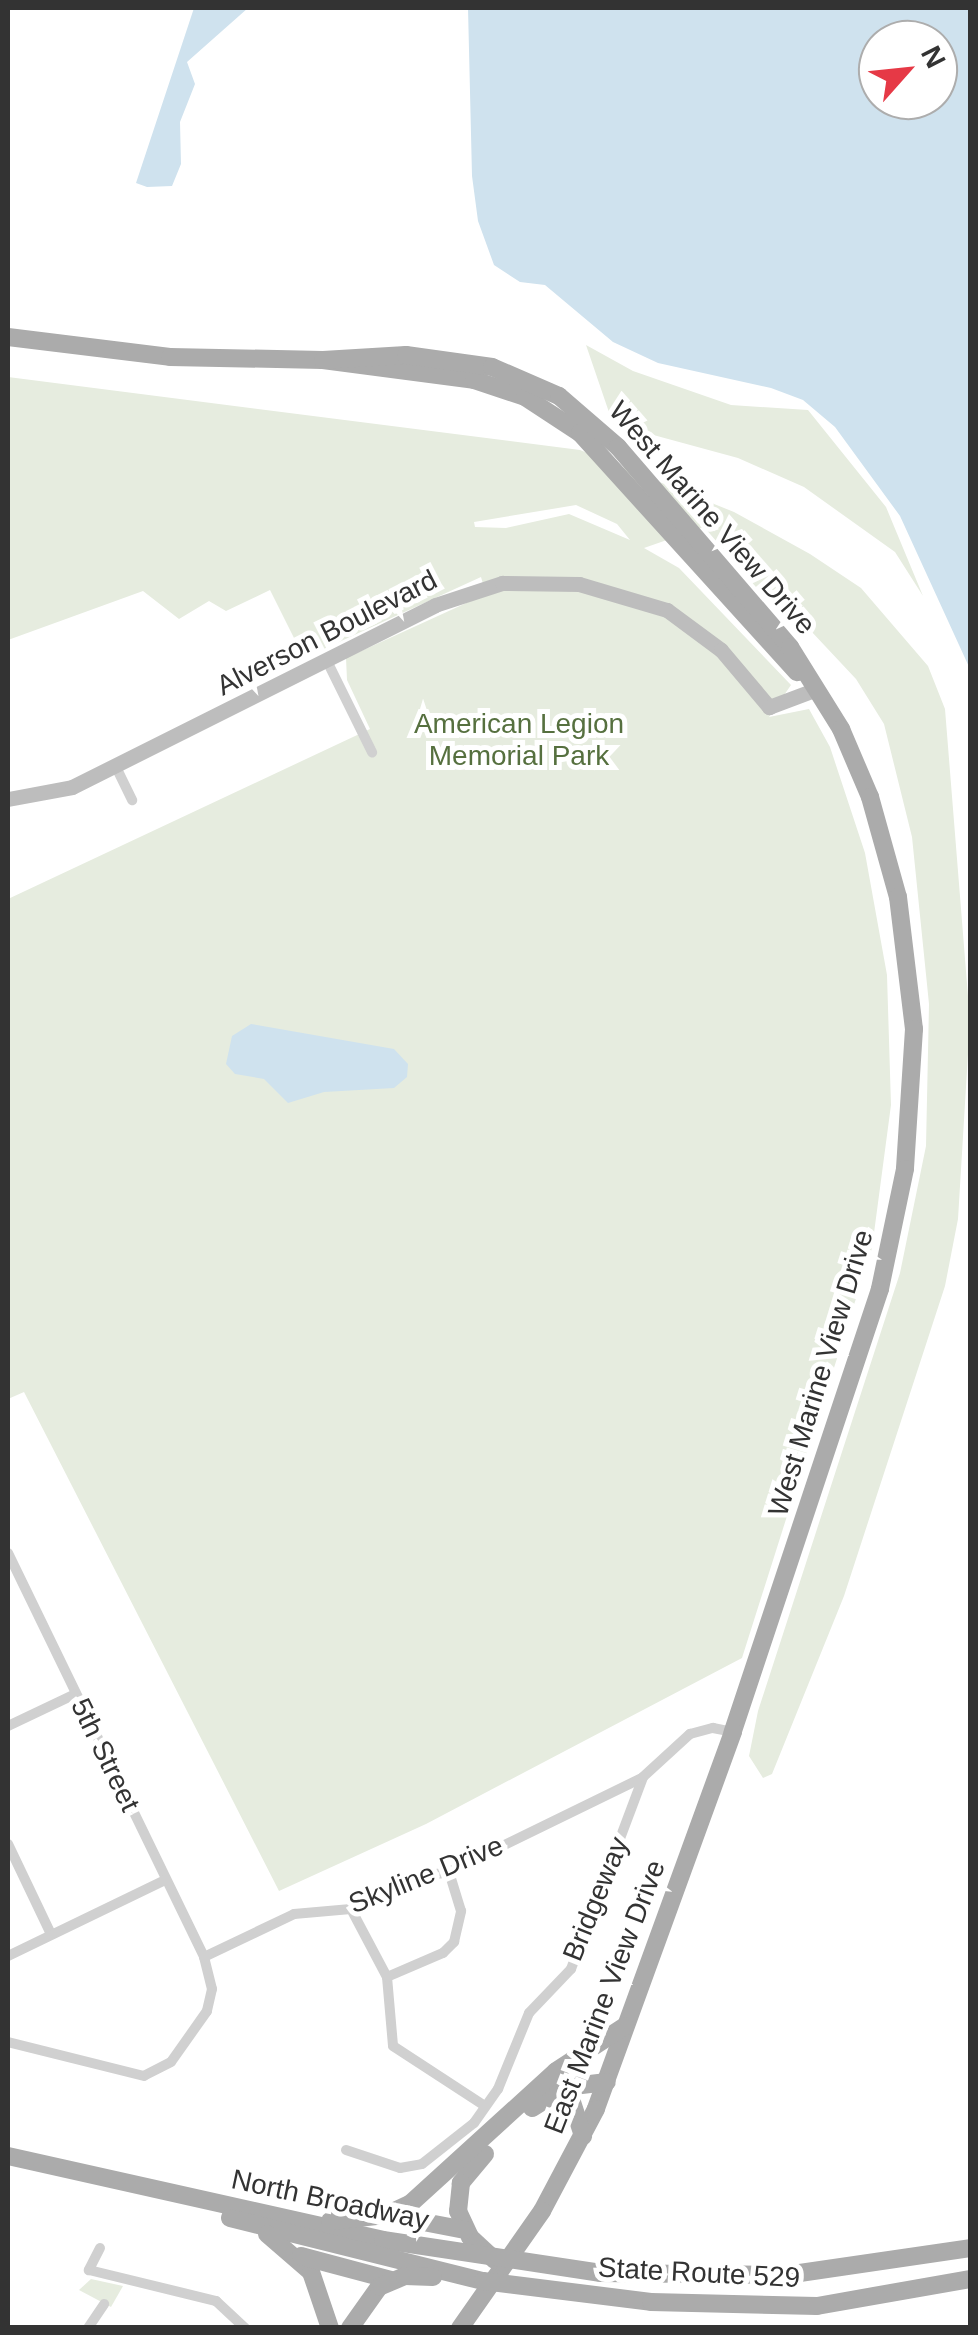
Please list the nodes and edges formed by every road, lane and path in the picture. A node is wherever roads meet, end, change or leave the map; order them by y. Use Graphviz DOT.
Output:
graph roads {
  1 [pos="8,337"];
  2 [pos="327,661"];
  3 [pos="816,689"];
  4 [pos="372,752"];
  5 [pos="116,767"];
  6 [pos="132,800"];
  7 [pos="11,803"];
  8 [pos="8,1552"];
  9 [pos="755,1664"];
  10 [pos="75,1694"];
  11 [pos="8,1726"];
  12 [pos="733,1732"];
  13 [pos="643,1777"];
  14 [pos="8,1844"];
  15 [pos="449,1872"];
  16 [pos="165,1880"];
  17 [pos="351,1909"];
  18 [pos="51,1934"];
  19 [pos="8,1956"];
  20 [pos="204,1957"];
  21 [pos="387,1977"];
  22 [pos="632,2018"];
  23 [pos="8,2042"];
  24 [pos="556,2071"];
  25 [pos="607,2082"];
  26 [pos="545,2096"];
  27 [pos="485,2106"];
  28 [pos="582,2136"];
  29 [pos="346,2150"];
  30 [pos="8,2156"];
  31 [pos="154,2192"];
  32 [pos="386,2215"];
  33 [pos="225,2217"];
  34 [pos="296,2220"];
  35 [pos="465,2230"];
  36 [pos="100,2248"];
  37 [pos="970,2248"];
  38 [pos="296,2254"];
  39 [pos="496,2260"];
  40 [pos="970,2279"];
  41 [pos="391,2280"];
  42 [pos="484,2281"];
  43 [pos="104,2304"];
  44 [pos="239,2325"];
  45 [pos="88,2328"];
  46 [pos="330,2328"];
  47 [pos="350,2328"];
  48 [pos="460,2328"];
  1 -- 3 [label="main road, West Marine View Drive"];
  2 -- 3 [label="main road, Alverson Boulevard"];
  2 -- 4 [label="street"];
  2 -- 5 [label="main road, Alverson Boulevard"];
  3 -- 9 [label="main road, West Marine View Drive"];
  5 -- 6 [label="street"];
  5 -- 7 [label="main road, Alverson Boulevard"];
  8 -- 10 [label="street, 5th Street"];
  9 -- 12 [label="main road, East Marine View Drive"];
  10 -- 11 [label="street"];
  10 -- 16 [label="street, 5th Street"];
  12 -- 13 [label="street"];
  12 -- 22 [label="main road, East Marine View Drive"];
  13 -- 15 [label="street, Skyline Drive"];
  13 -- 27 [label="street, Bridgeway"];
  14 -- 18 [label="street"];
  15 -- 17 [label="street, Skyline Drive"];
  15 -- 21 [label="street"];
  16 -- 18 [label="street"];
  16 -- 20 [label="street, 5th Street"];
  17 -- 20 [label="street, Skyline Drive"];
  17 -- 21 [label="street"];
  18 -- 19 [label="street"];
  20 -- 23 [label="street"];
  21 -- 27 [label="street"];
  22 -- 24 [label="main road"];
  22 -- 25 [label="main road, East Marine View Drive"];
  24 -- 25 [label="main road"];
  24 -- 32 [label="main road"];
  25 -- 26 [label="main road"];
  25 -- 28 [label="main road, East Marine View Drive"];
  26 -- 28 [label="main road"];
  26 -- 35 [label="main road"];
  27 -- 29 [label="street, Bridgeway"];
  28 -- 48 [label="main road, East Marine View Drive"];
  30 -- 31 [label="main road, North Broadway"];
  31 -- 33 [label="main road, North Broadway"];
  31 -- 34 [label="main road, North Broadway"];
  32 -- 34 [label="main road"];
  32 -- 35 [label="main road"];
  33 -- 38 [label="main road"];
  33 -- 42 [label="main road, North Broadway"];
  34 -- 39 [label="main road, North Broadway"];
  35 -- 39 [label="main road"];
  36 -- 44 [label="street"];
  37 -- 39 [label="main road, State Route 529"];
  38 -- 41 [label="main road"];
  38 -- 46 [label="main road"];
  40 -- 42 [label="main road, State Route 529"];
  41 -- 42 [label="main road"];
  41 -- 47 [label="main road"];
  43 -- 45 [label="street"];
}
